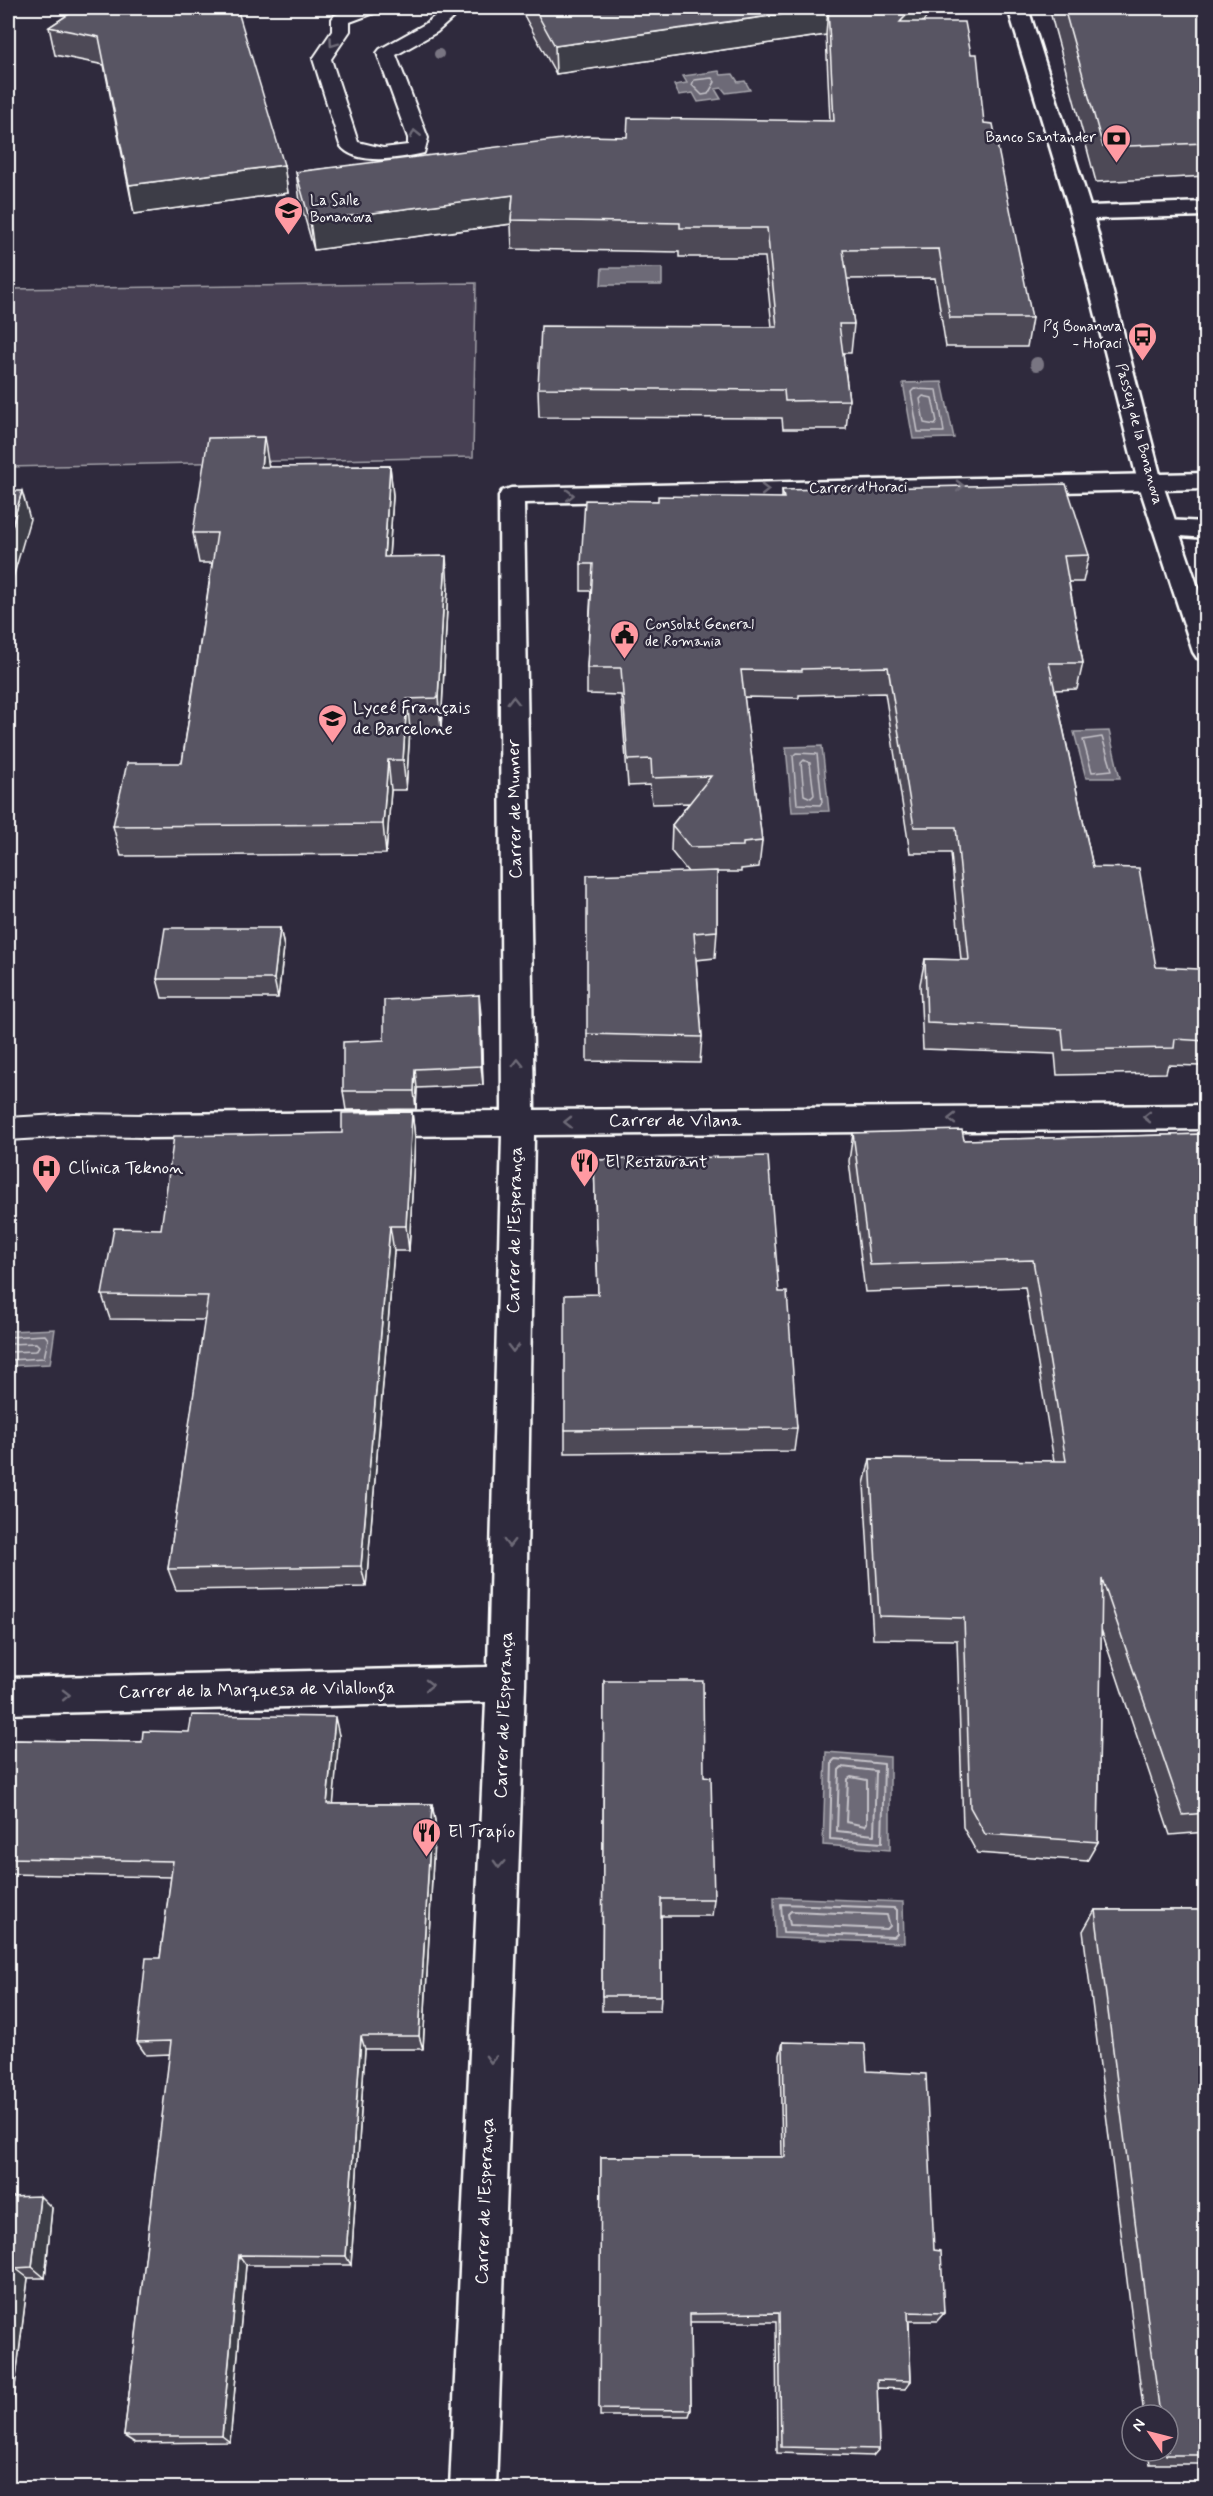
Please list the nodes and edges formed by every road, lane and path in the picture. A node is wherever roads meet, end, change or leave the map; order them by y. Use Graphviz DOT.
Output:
graph roads {
  1 [pos="371,8"];
  2 [pos="455,8"];
  3 [pos="1018,8"];
  4 [pos="1206,209"];
  5 [pos="1081,213"];
  6 [pos="1206,481"];
  7 [pos="1150,482"];
  8 [pos="512,496"];
  9 [pos="1165,528"];
  10 [pos="1206,530"];
  11 [pos="1206,652"];
  12 [pos="1206,1117"];
  13 [pos="518,1122"];
  14 [pos="145,1126"];
  15 [pos="8,1129"];
  16 [pos="506,1684"];
  17 [pos="8,1696"];
  18 [pos="473,2488"];
  1 -- 2 [label="lane, one-way"];
  3 -- 5 [label="street, Passeig de la Bonanova"];
  4 -- 5 [label="street"];
  5 -- 7 [label="street, Passeig de la Bonanova"];
  6 -- 7 [label="street, Carrer d'Horaci"];
  8 -- 7 [label="street, Carrer d'Horaci, one-way"];
  7 -- 9 [label="street, Passeig de la Bonanova"];
  13 -- 8 [label="street, Carrer de Munner, one-way"];
  9 -- 10 [label="street"];
  9 -- 11 [label="street, Passeig de la Bonanova"];
  12 -- 13 [label="street, Carrer de Vilana, one-way"];
  13 -- 14 [label="street, Carrer de Vilana"];
  13 -- 16 [label="street, Carrer de l'Esperança, one-way"];
  14 -- 15 [label="lane"];
  17 -- 16 [label="street, Carrer de la Marquesa de Vilallonga, one-way"];
  16 -- 18 [label="street, Carrer de l'Esperança, one-way"];
}
